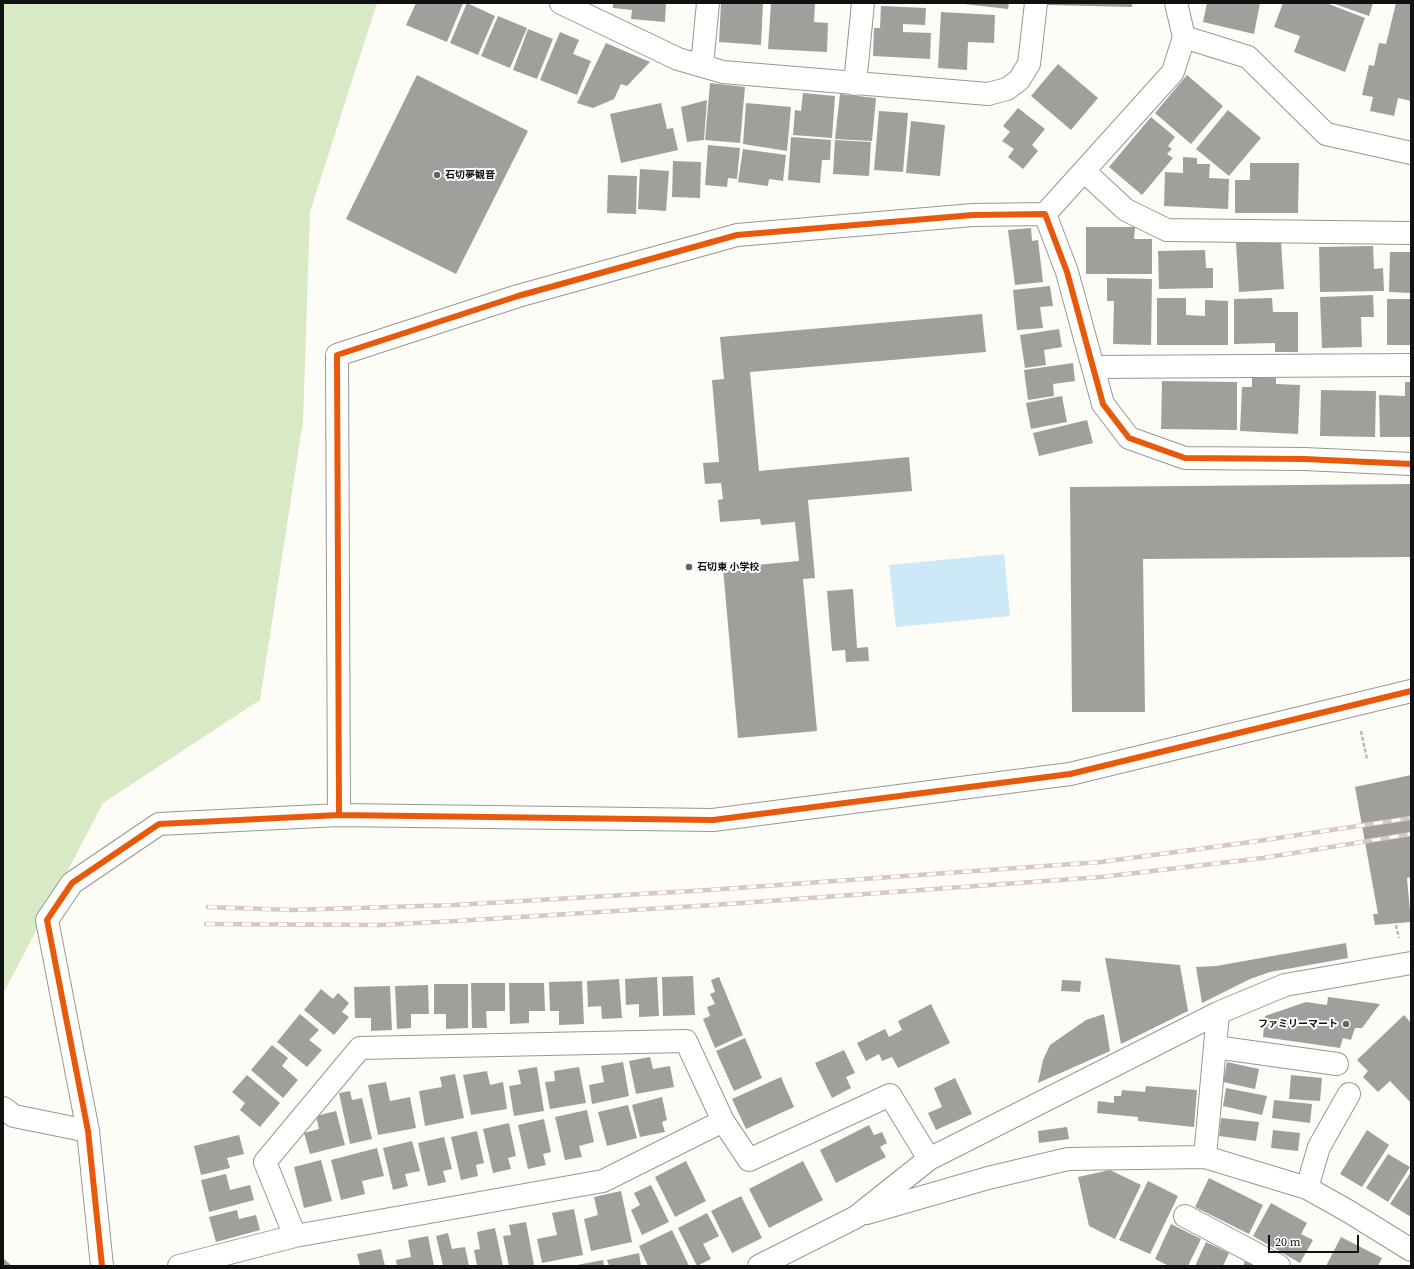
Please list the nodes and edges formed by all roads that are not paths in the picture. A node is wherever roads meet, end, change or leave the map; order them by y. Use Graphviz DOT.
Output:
graph roads {
  1 [pos="561,3"];
  2 [pos="708,3"];
  3 [pos="863,3"];
  4 [pos="1036,3"];
  5 [pos="1176,3"];
  6 [pos="1184,37"];
  7 [pos="702,64"];
  8 [pos="855,84"];
  9 [pos="1411,153"];
  10 [pos="1084,171"];
  11 [pos="1045,214"];
  12 [pos="1411,233"];
  13 [pos="1411,365"];
  14 [pos="1093,367"];
  15 [pos="1411,464"];
  16 [pos="1411,691"];
  17 [pos="339,815"];
  18 [pos="1411,963"];
  19 [pos="1218,1013"];
  20 [pos="1215,1047"];
  21 [pos="1337,1064"];
  22 [pos="1349,1094"];
  23 [pos="3,1108"];
  24 [pos="723,1121"];
  25 [pos="88,1131"];
  26 [pos="1205,1158"];
  27 [pos="929,1159"];
  28 [pos="1307,1188"];
  29 [pos="1185,1216"];
  30 [pos="856,1217"];
  31 [pos="295,1236"];
  32 [pos="1411,1250"];
  33 [pos="102,1266"];
  34 [pos="179,1266"];
  35 [pos="759,1266"];
  36 [pos="1279,1266"];
  1 -- 7 [label="street"];
  2 -- 7 [label="street"];
  3 -- 8 [label="street"];
  4 -- 8 [label="street"];
  5 -- 6 [label="street"];
  6 -- 9 [label="street"];
  6 -- 10 [label="street"];
  7 -- 8 [label="street"];
  10 -- 11 [label="street"];
  10 -- 12 [label="street"];
  11 -- 14 [label="street"];
  11 -- 17 [label="street"];
  13 -- 14 [label="street"];
  14 -- 15 [label="street"];
  16 -- 17 [label="street"];
  17 -- 25 [label="street"];
  18 -- 19 [label="street"];
  19 -- 20 [label="street"];
  19 -- 27 [label="street"];
  20 -- 21 [label="street"];
  20 -- 26 [label="street"];
  22 -- 28 [label="street"];
  23 -- 25 [label="street"];
  24 -- 27 [label="street"];
  24 -- 31 [label="street"];
  24 -- 31 [label="street"];
  25 -- 33 [label="street"];
  26 -- 28 [label="street"];
  26 -- 30 [label="street"];
  27 -- 30 [label="street"];
  28 -- 32 [label="street"];
  29 -- 36 [label="street"];
  30 -- 35 [label="street"];
  31 -- 34 [label="street"];
}
